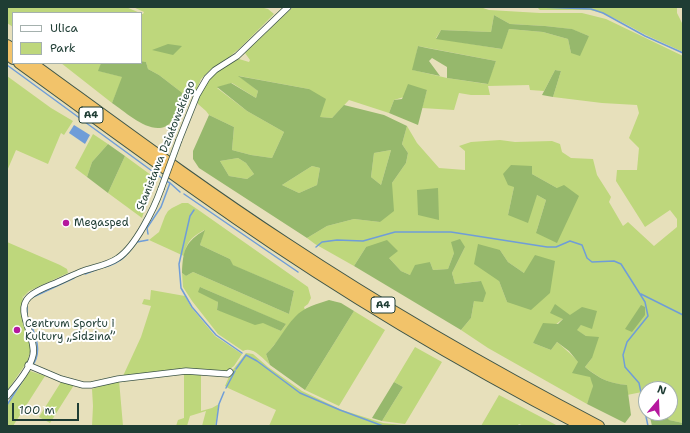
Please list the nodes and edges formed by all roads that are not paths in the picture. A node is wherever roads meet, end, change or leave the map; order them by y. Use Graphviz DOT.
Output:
graph roads {
  1 [pos="288,7"];
  2 [pos="20,64"];
  3 [pos="33,64"];
  4 [pos="28,365"];
  5 [pos="230,372"];
  6 [pos="7,396"];
  7 [pos="582,426"];
  8 [pos="599,426"];
  1 -- 4 [label="street, Stanisława Działowskiego, bridge"];
  2 -- 7 [label="highway, A4"];
  3 -- 8 [label="highway, A4"];
  4 -- 5 [label="street"];
  4 -- 6 [label="street, Stanisława Działowskiego"];
}
